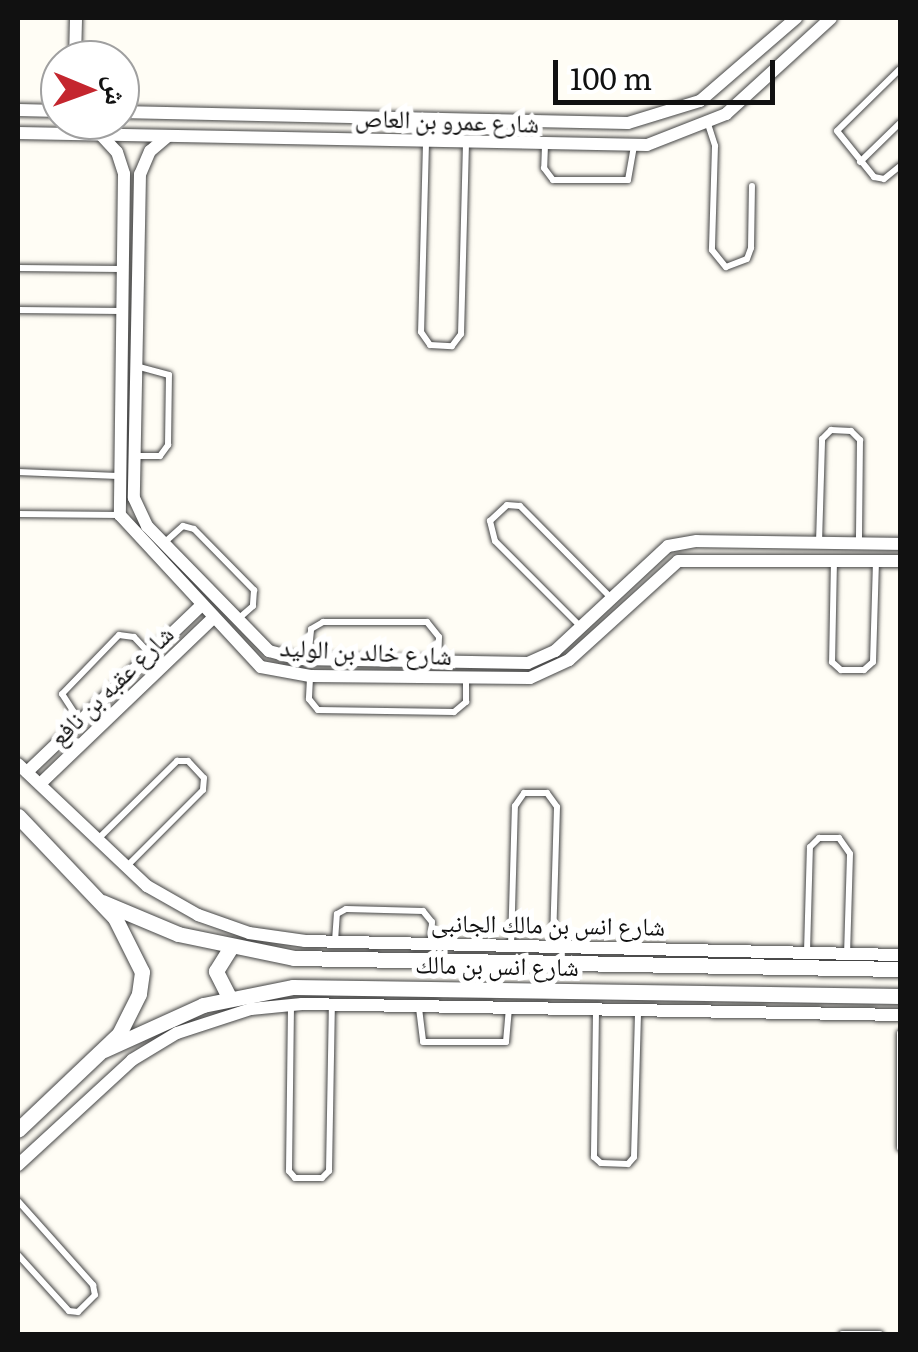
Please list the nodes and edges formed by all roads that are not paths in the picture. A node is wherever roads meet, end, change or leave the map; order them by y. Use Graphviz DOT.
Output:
graph roads {
  1 [pos="796,18"];
  2 [pos="831,18"];
  3 [pos="900,68"];
  4 [pos="140,112"];
  5 [pos="315,116"];
  6 [pos="345,117"];
  7 [pos="900,123"];
  8 [pos="708,124"];
  9 [pos="140,135"];
  10 [pos="168,136"];
  11 [pos="314,139"];
  12 [pos="104,140"];
  13 [pos="344,140"];
  14 [pos="426,142"];
  15 [pos="466,143"];
  16 [pos="546,145"];
  17 [pos="634,146"];
  18 [pos="860,162"];
  19 [pos="900,166"];
  20 [pos="752,186"];
  21 [pos="18,268"];
  22 [pos="122,269"];
  23 [pos="18,310"];
  24 [pos="121,311"];
  25 [pos="136,367"];
  26 [pos="134,456"];
  27 [pos="18,472"];
  28 [pos="118,476"];
  29 [pos="18,514"];
  30 [pos="120,515"];
  31 [pos="163,543"];
  32 [pos="819,543"];
  33 [pos="859,544"];
  34 [pos="900,544"];
  35 [pos="834,559"];
  36 [pos="876,560"];
  37 [pos="900,560"];
  38 [pos="610,597"];
  39 [pos="201,606"];
  40 [pos="213,618"];
  41 [pos="237,620"];
  42 [pos="580,626"];
  43 [pos="591,639"];
  44 [pos="150,654"];
  45 [pos="308,659"];
  46 [pos="393,660"];
  47 [pos="438,661"];
  48 [pos="310,676"];
  49 [pos="393,678"];
  50 [pos="466,678"];
  51 [pos="81,721"];
  52 [pos="22,768"];
  53 [pos="40,784"];
  54 [pos="18,816"];
  55 [pos="95,842"];
  56 [pos="124,869"];
  57 [pos="102,902"];
  58 [pos="335,941"];
  59 [pos="431,944"];
  60 [pos="511,946"];
  61 [pos="553,946"];
  62 [pos="231,947"];
  63 [pos="807,953"];
  64 [pos="847,954"];
  65 [pos="900,955"];
  66 [pos="900,969"];
  67 [pos="900,996"];
  68 [pos="228,997"];
  69 [pos="292,1005"];
  70 [pos="332,1005"];
  71 [pos="419,1006"];
  72 [pos="509,1008"];
  73 [pos="596,1010"];
  74 [pos="638,1010"];
  75 [pos="900,1015"];
  76 [pos="900,1032"];
  77 [pos="104,1050"];
  78 [pos="18,1130"];
  79 [pos="900,1148"];
  80 [pos="18,1164"];
  81 [pos="18,1201"];
  82 [pos="18,1255"];
  83 [pos="842,1334"];
  84 [pos="880,1334"];
  1 -- 6 [label="street, شارع عمرو بن العاص"];
  2 -- 8 [label="street, شارع عمرو بن العاص"];
  3 -- 18 [label="lane"];
  4 -- 5 [label="street, شارع عمرو بن العاص"];
  5 -- 6 [label="street, شارع عمرو بن العاص"];
  5 -- 11 [label="street"];
  6 -- 13 [label="street"];
  7 -- 18 [label="lane"];
  8 -- 17 [label="street, شارع عمرو بن العاص"];
  8 -- 20 [label="lane"];
  9 -- 10 [label="street, شارع عمرو بن العاص"];
  10 -- 11 [label="street, شارع عمرو بن العاص"];
  10 -- 25 [label="street, شارع خالد بن الوليد"];
  11 -- 13 [label="street, شارع عمرو بن العاص"];
  12 -- 22 [label="street"];
  13 -- 14 [label="street, شارع عمرو بن العاص"];
  14 -- 15 [label="street, شارع عمرو بن العاص"];
  14 -- 15 [label="lane"];
  15 -- 16 [label="street, شارع عمرو بن العاص"];
  16 -- 17 [label="street, شارع عمرو بن العاص"];
  16 -- 17 [label="lane"];
  18 -- 19 [label="lane"];
  21 -- 22 [label="lane"];
  22 -- 24 [label="street"];
  23 -- 24 [label="lane"];
  24 -- 28 [label="street"];
  25 -- 26 [label="street, شارع خالد بن الوليد"];
  25 -- 26 [label="lane"];
  26 -- 31 [label="street, شارع خالد بن الوليد"];
  27 -- 28 [label="lane"];
  28 -- 30 [label="street"];
  29 -- 30 [label="lane"];
  30 -- 39 [label="street, شارع خالد بن الوليد"];
  31 -- 41 [label="street, شارع خالد بن الوليد"];
  31 -- 41 [label="lane"];
  32 -- 33 [label="street, شارع خالد بن الوليد"];
  32 -- 33 [label="lane"];
  32 -- 38 [label="street, شارع خالد بن الوليد"];
  33 -- 34 [label="street, شارع خالد بن الوليد"];
  35 -- 36 [label="street, شارع خالد بن الوليد"];
  35 -- 36 [label="lane"];
  35 -- 43 [label="street, شارع خالد بن الوليد"];
  36 -- 37 [label="street, شارع خالد بن الوليد"];
  38 -- 42 [label="street, شارع خالد بن الوليد"];
  38 -- 42 [label="lane"];
  39 -- 40 [label="street, شارع خالد بن الوليد"];
  39 -- 44 [label="street, شارع عقبه بن نافع"];
  40 -- 48 [label="street, شارع خالد بن الوليد"];
  40 -- 53 [label="street, شارع عقبه بن نافع"];
  41 -- 45 [label="street, شارع خالد بن الوليد"];
  42 -- 43 [label="street"];
  42 -- 47 [label="street, شارع خالد بن الوليد"];
  43 -- 50 [label="street, شارع خالد بن الوليد"];
  44 -- 51 [label="street, شارع عقبه بن نافع"];
  44 -- 51 [label="lane"];
  45 -- 46 [label="street, شارع خالد بن الوليد"];
  45 -- 47 [label="lane"];
  46 -- 47 [label="street, شارع خالد بن الوليد"];
  46 -- 49 [label="street"];
  48 -- 49 [label="street, شارع خالد بن الوليد"];
  48 -- 50 [label="lane"];
  49 -- 50 [label="street, شارع خالد بن الوليد"];
  51 -- 52 [label="street, شارع عقبه بن نافع"];
  52 -- 53 [label="street, شارع انس بن مالك الجانبى"];
  53 -- 55 [label="street, شارع انس بن مالك الجانبى"];
  54 -- 57 [label="street"];
  55 -- 56 [label="street, شارع انس بن مالك الجانبى"];
  55 -- 56 [label="lane"];
  56 -- 58 [label="street, شارع انس بن مالك الجانبى"];
  57 -- 62 [label="street, شارع انس بن مالك"];
  57 -- 77 [label="street"];
  58 -- 59 [label="street, شارع انس بن مالك الجانبى"];
  58 -- 59 [label="lane"];
  59 -- 60 [label="street, شارع انس بن مالك الجانبى"];
  60 -- 61 [label="street, شارع انس بن مالك الجانبى"];
  60 -- 61 [label="lane"];
  61 -- 63 [label="street, شارع انس بن مالك الجانبى"];
  62 -- 66 [label="street, شارع انس بن مالك"];
  62 -- 68 [label="street"];
  63 -- 64 [label="street, شارع انس بن مالك الجانبى"];
  63 -- 64 [label="lane"];
  64 -- 65 [label="street, شارع انس بن مالك الجانبى"];
  67 -- 68 [label="street, شارع انس بن مالك"];
  68 -- 77 [label="street, شارع انس بن مالك"];
  69 -- 70 [label="street"];
  69 -- 70 [label="lane"];
  69 -- 80 [label="street"];
  70 -- 71 [label="street"];
  71 -- 72 [label="street"];
  71 -- 72 [label="lane"];
  72 -- 73 [label="street"];
  73 -- 74 [label="street"];
  73 -- 74 [label="lane"];
  74 -- 75 [label="street"];
  76 -- 79 [label="lane"];
  77 -- 78 [label="street"];
  81 -- 82 [label="lane"];
  83 -- 84 [label="lane"];
}
